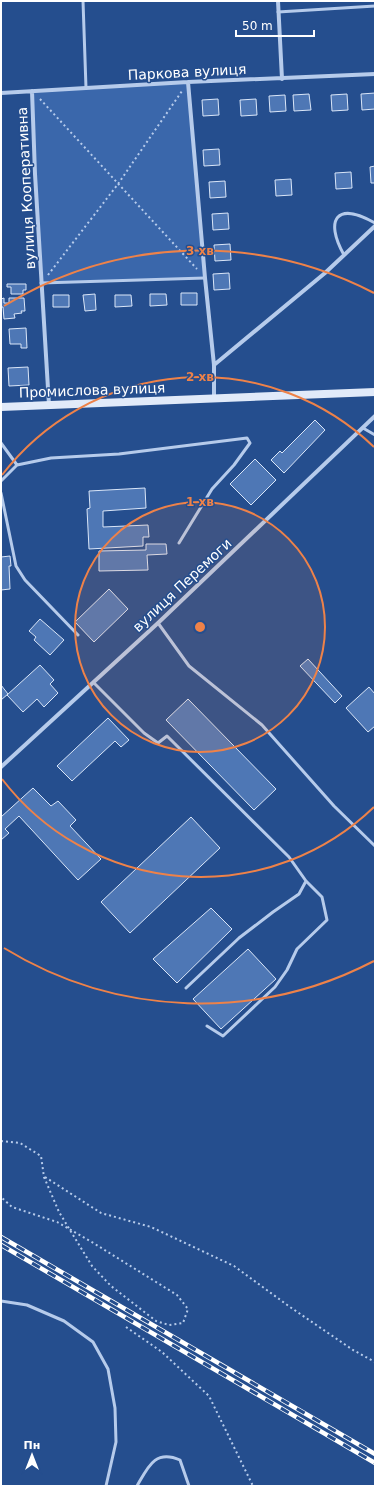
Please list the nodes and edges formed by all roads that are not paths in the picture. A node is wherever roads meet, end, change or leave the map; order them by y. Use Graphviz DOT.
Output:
graph roads {
  1 [pos="83,1"];
  2 [pos="278,1"];
  3 [pos="375,6"];
  4 [pos="278,12"];
  5 [pos="375,74"];
  6 [pos="282,79"];
  7 [pos="188,82"];
  8 [pos="86,88"];
  9 [pos="32,91"];
  10 [pos="1,93"];
  11 [pos="375,225"];
  12 [pos="344,255"];
  13 [pos="205,278"];
  14 [pos="41,283"];
  15 [pos="214,365"];
  16 [pos="375,392"];
  17 [pos="214,398"];
  18 [pos="49,405"];
  19 [pos="1,406"];
  20 [pos="375,416"];
  21 [pos="363,428"];
  22 [pos="375,435"];
  23 [pos="1,443"];
  24 [pos="18,465"];
  25 [pos="1,481"];
  26 [pos="1,493"];
  27 [pos="179,543"];
  28 [pos="158,623"];
  29 [pos="78,635"];
  30 [pos="94,683"];
  31 [pos="1,768"];
  32 [pos="375,846"];
  33 [pos="306,881"];
  34 [pos="186,988"];
  35 [pos="207,1026"];
  36 [pos="1,1301"];
  37 [pos="106,1486"];
  38 [pos="137,1486"];
  39 [pos="190,1486"];
  1 -- 8 [label="lane"];
  2 -- 4 [label="street"];
  3 -- 4 [label="lane"];
  4 -- 6 [label="street"];
  5 -- 6 [label="street, Паркова вулиця"];
  6 -- 7 [label="street, Паркова вулиця"];
  7 -- 8 [label="street, Паркова вулиця"];
  7 -- 13 [label="street"];
  8 -- 9 [label="street, Паркова вулиця"];
  9 -- 10 [label="street, Паркова вулиця"];
  9 -- 14 [label="street, вулиця Кооперативна"];
  11 -- 12 [label="street"];
  11 -- 12 [label="lane"];
  12 -- 15 [label="street"];
  13 -- 14 [label="lane, вулиця Кооперативна"];
  13 -- 15 [label="street"];
  14 -- 18 [label="street, вулиця Кооперативна"];
  15 -- 17 [label="street"];
  16 -- 17 [label="street, Промислова вулиця"];
  17 -- 18 [label="street, Промислова вулиця"];
  18 -- 19 [label="street, Промислова вулиця"];
  20 -- 21 [label="street, вулиця Перемоги"];
  21 -- 22 [label="lane"];
  21 -- 28 [label="street, вулиця Перемоги"];
  23 -- 24 [label="lane"];
  24 -- 25 [label="lane"];
  24 -- 27 [label="lane"];
  26 -- 29 [label="lane"];
  28 -- 30 [label="street, вулиця Перемоги"];
  28 -- 32 [label="lane"];
  30 -- 31 [label="street, вулиця Перемоги"];
  30 -- 33 [label="lane"];
  33 -- 34 [label="lane"];
  33 -- 35 [label="lane"];
  36 -- 37 [label="lane"];
  38 -- 39 [label="lane"];
}
